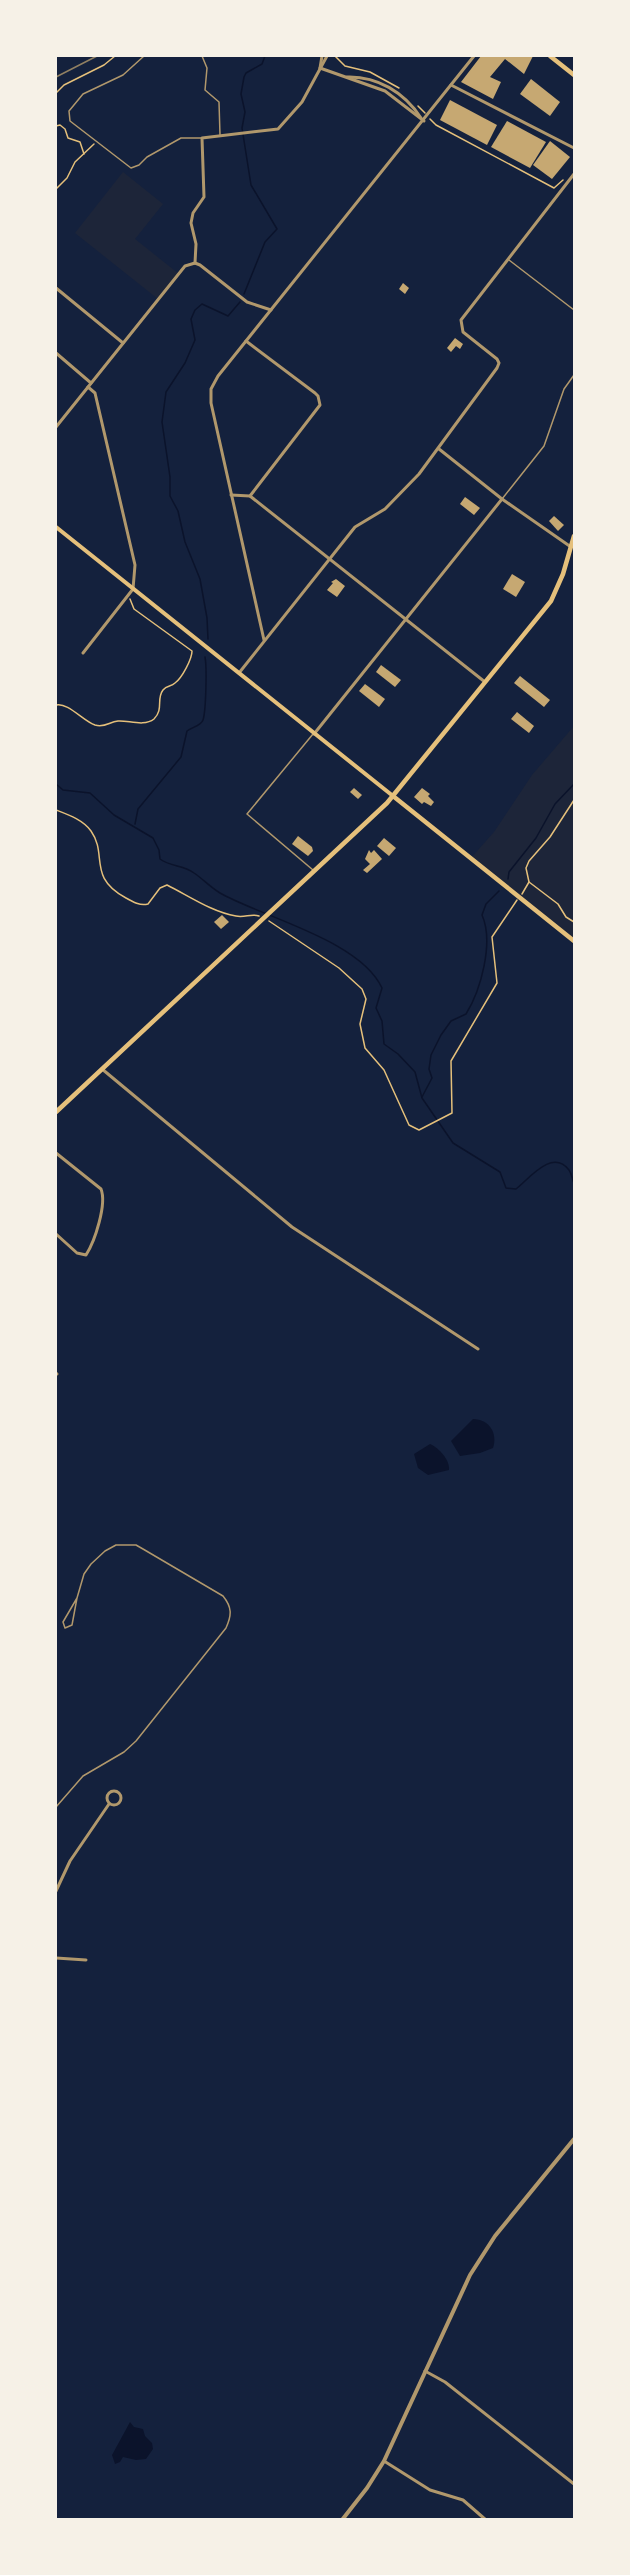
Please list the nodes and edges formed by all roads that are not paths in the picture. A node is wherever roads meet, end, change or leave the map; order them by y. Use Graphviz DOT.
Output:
graph roads {
  1 [pos="144,56"];
  2 [pos="202,56"];
  3 [pos="322,56"];
  4 [pos="327,56"];
  5 [pos="474,56"];
  6 [pos="550,56"];
  7 [pos="320,68"];
  8 [pos="574,75"];
  9 [pos="345,78"];
  10 [pos="452,85"];
  11 [pos="424,121"];
  12 [pos="220,136"];
  13 [pos="202,138"];
  14 [pos="574,148"];
  15 [pos="574,174"];
  16 [pos="508,260"];
  17 [pos="195,263"];
  18 [pos="56,288"];
  19 [pos="270,310"];
  20 [pos="574,310"];
  21 [pos="246,341"];
  22 [pos="123,343"];
  23 [pos="56,353"];
  24 [pos="574,375"];
  25 [pos="89,385"];
  26 [pos="56,427"];
  27 [pos="439,449"];
  28 [pos="231,495"];
  29 [pos="250,496"];
  30 [pos="502,499"];
  31 [pos="56,527"];
  32 [pos="574,537"];
  33 [pos="571,547"];
  34 [pos="330,560"];
  35 [pos="133,589"];
  36 [pos="407,620"];
  37 [pos="264,640"];
  38 [pos="83,652"];
  39 [pos="238,675"];
  40 [pos="485,682"];
  41 [pos="313,734"];
  42 [pos="393,796"];
  43 [pos="314,871"];
  44 [pos="574,941"];
  45 [pos="102,1069"];
  46 [pos="56,1112"];
  47 [pos="56,1153"];
  48 [pos="56,1234"];
  49 [pos="478,1349"];
  50 [pos="77,1598"];
  51 [pos="110,1804"];
  52 [pos="56,1807"];
  53 [pos="56,1891"];
  54 [pos="56,1958"];
  55 [pos="86,1960"];
  56 [pos="574,2139"];
  57 [pos="424,2371"];
  58 [pos="384,2461"];
  59 [pos="574,2484"];
  60 [pos="480,2517"];
  61 [pos="342,2520"];
  62 [pos="486,2520"];
  1 -- 13 [label="lane"];
  2 -- 12 [label="lane"];
  3 -- 7 [label="street"];
  4 -- 7 [label="street"];
  5 -- 10 [label="street"];
  6 -- 8 [label="main road"];
  7 -- 9 [label="street"];
  7 -- 12 [label="street"];
  9 -- 11 [label="street"];
  9 -- 11 [label="street"];
  10 -- 11 [label="street"];
  10 -- 14 [label="street"];
  11 -- 19 [label="street"];
  12 -- 13 [label="street"];
  13 -- 17 [label="street"];
  15 -- 16 [label="street"];
  16 -- 20 [label="lane"];
  16 -- 27 [label="street"];
  17 -- 19 [label="street"];
  17 -- 22 [label="street"];
  18 -- 22 [label="street"];
  19 -- 21 [label="street"];
  21 -- 28 [label="street"];
  21 -- 29 [label="street"];
  22 -- 25 [label="street"];
  23 -- 25 [label="street"];
  24 -- 30 [label="lane"];
  25 -- 26 [label="street"];
  25 -- 35 [label="street"];
  27 -- 30 [label="street"];
  27 -- 34 [label="street"];
  28 -- 29 [label="street"];
  28 -- 37 [label="street"];
  29 -- 34 [label="street"];
  30 -- 33 [label="street"];
  30 -- 36 [label="street"];
  31 -- 35 [label="main road"];
  32 -- 33 [label="main road"];
  33 -- 40 [label="main road"];
  34 -- 36 [label="street"];
  34 -- 37 [label="street"];
  35 -- 38 [label="street"];
  35 -- 39 [label="main road"];
  36 -- 40 [label="street"];
  36 -- 41 [label="street"];
  37 -- 39 [label="street"];
  39 -- 41 [label="main road"];
  40 -- 42 [label="main road"];
  41 -- 42 [label="main road"];
  41 -- 43 [label="lane"];
  42 -- 43 [label="main road"];
  42 -- 44 [label="main road"];
  43 -- 45 [label="main road"];
  45 -- 46 [label="main road"];
  45 -- 49 [label="street"];
  47 -- 48 [label="street"];
  50 -- 50 [label="lane"];
  50 -- 52 [label="lane"];
  51 -- 51 [label="street"];
  51 -- 53 [label="street"];
  54 -- 55 [label="street"];
  56 -- 57 [label="street"];
  57 -- 58 [label="street"];
  57 -- 59 [label="street"];
  58 -- 60 [label="street"];
  58 -- 61 [label="street"];
  60 -- 62 [label="street"];
}
